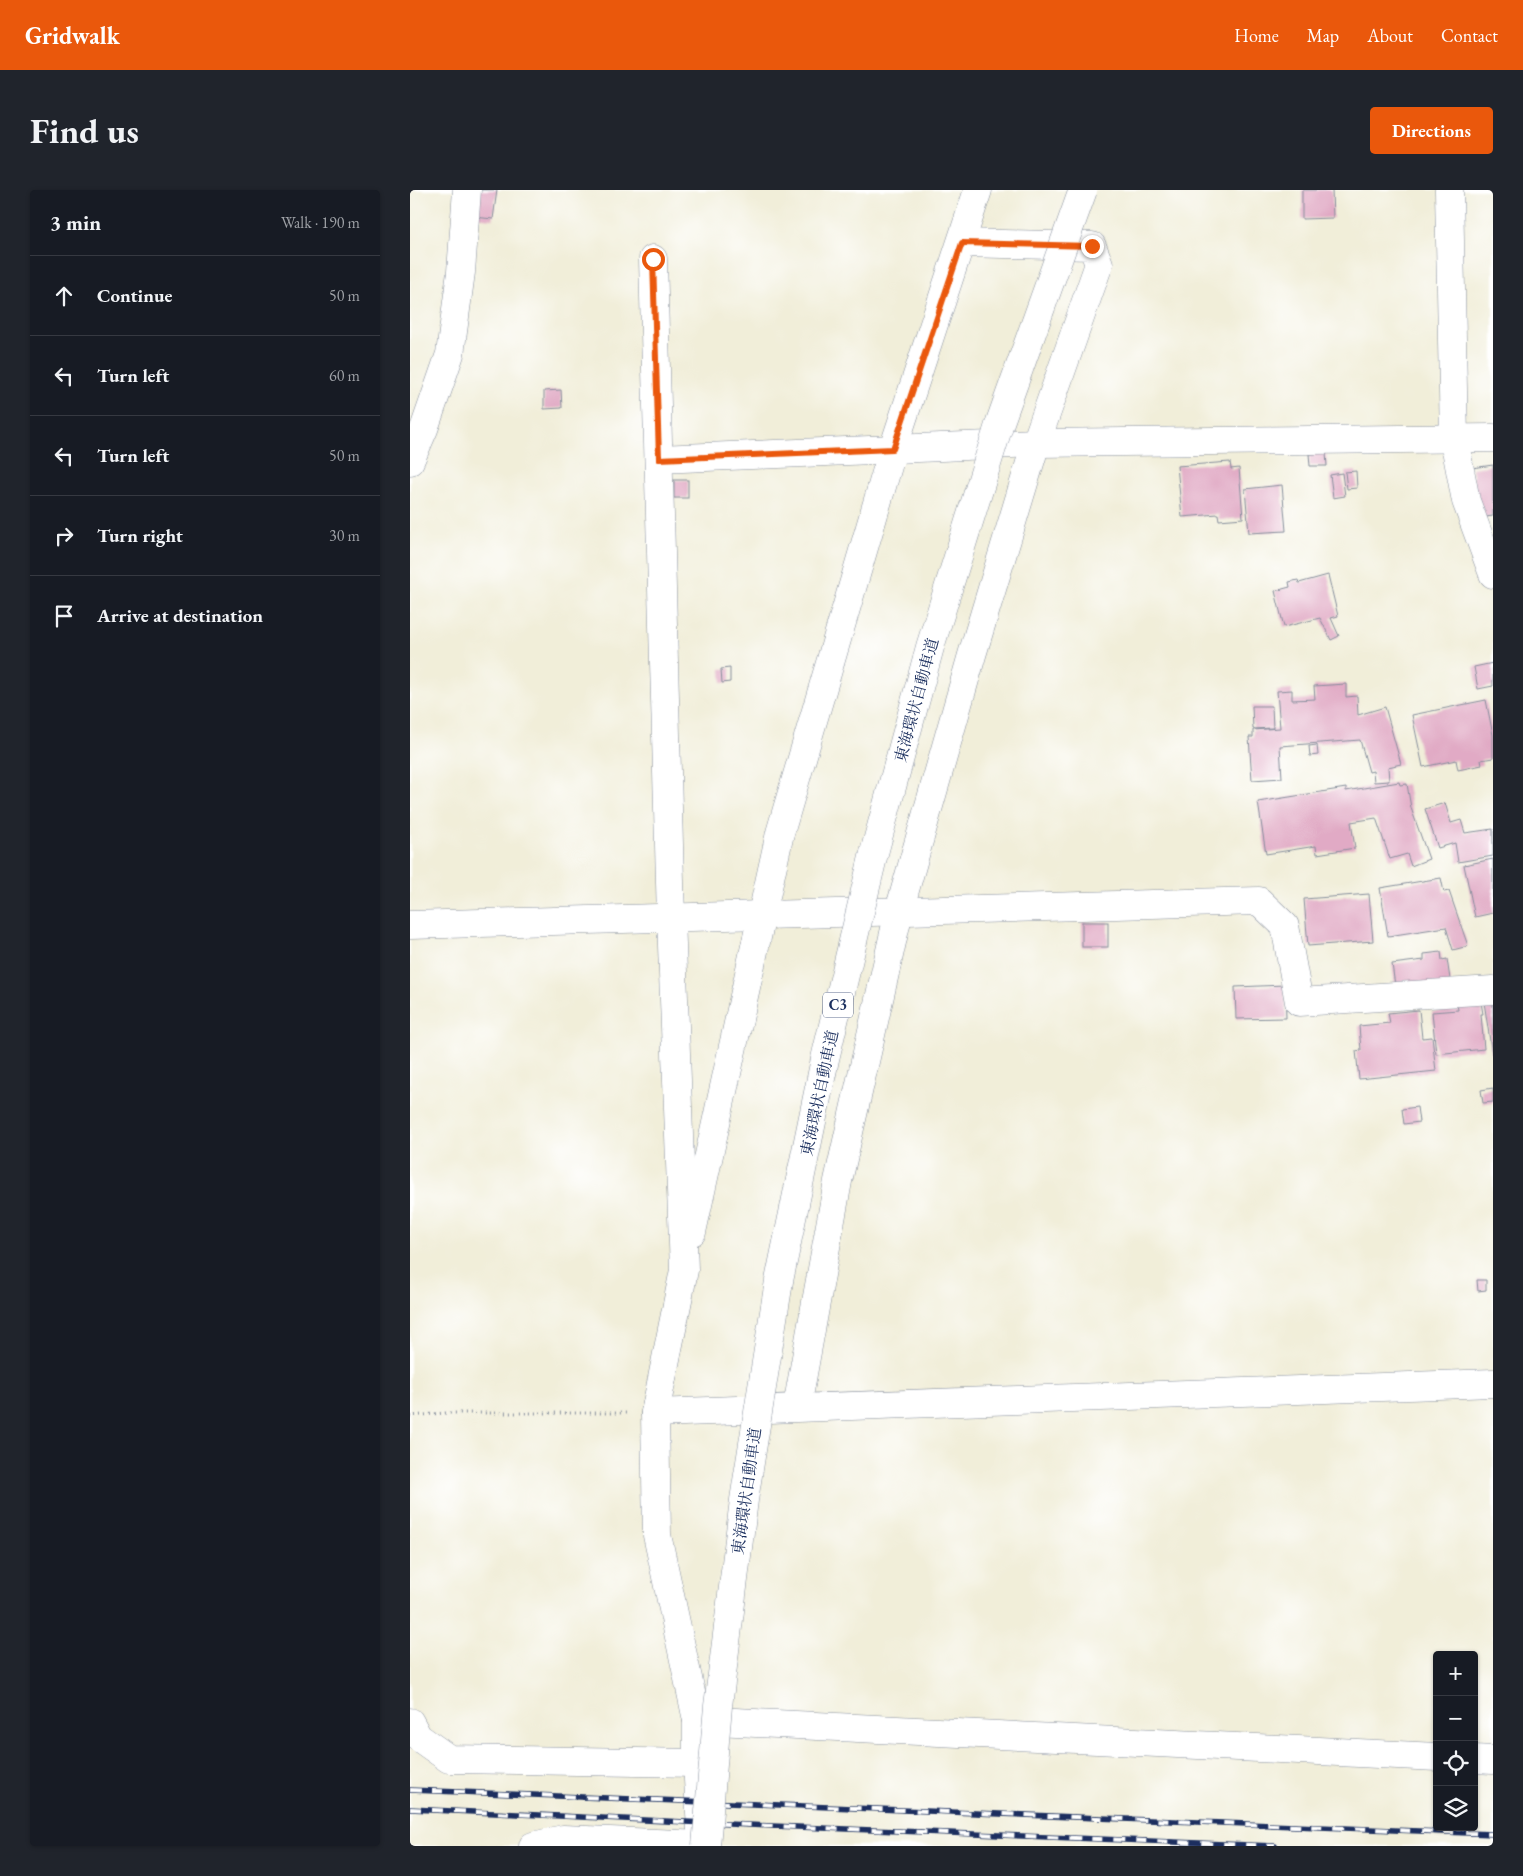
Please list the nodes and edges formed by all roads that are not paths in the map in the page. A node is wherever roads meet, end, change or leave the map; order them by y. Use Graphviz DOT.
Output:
graph roads {
  1 [pos="467,190"];
  2 [pos="978,190"];
  3 [pos="1083,190"];
  4 [pos="1449,190"];
  5 [pos="962,243"];
  6 [pos="653,259"];
  7 [pos="417,437"];
  8 [pos="1493,438"];
  9 [pos="1454,439"];
  10 [pos="1036,443"];
  11 [pos="893,449"];
  12 [pos="659,459"];
  13 [pos="410,461"];
  14 [pos="1493,574"];
  15 [pos="900,911"];
  16 [pos="761,916"];
  17 [pos="672,918"];
  18 [pos="410,925"];
  19 [pos="1493,990"];
  20 [pos="684,1270"];
  21 [pos="1493,1383"];
  22 [pos="797,1407"];
  23 [pos="655,1413"];
  24 [pos="697,1720"];
  25 [pos="410,1722"];
  26 [pos="1433,1757"];
  27 [pos="1478,1759"];
  28 [pos="1493,1760"];
  29 [pos="697,1763"];
  30 [pos="533,1846"];
  31 [pos="704,1846"];
  1 -- 7 [label="main road"];
  2 -- 5 [label="main road"];
  3 -- 31 [label="main road, 東海環状自動車道 / C3, bridge"];
  4 -- 9 [label="main road"];
  5 -- 10 [label="main road"];
  5 -- 11 [label="main road"];
  6 -- 12 [label="main road"];
  7 -- 13 [label="main road"];
  8 -- 9 [label="main road"];
  9 -- 10 [label="main road"];
  9 -- 14 [label="main road"];
  10 -- 11 [label="main road"];
  10 -- 15 [label="main road"];
  11 -- 12 [label="main road"];
  11 -- 16 [label="main road"];
  12 -- 17 [label="main road"];
  15 -- 16 [label="main road"];
  15 -- 19 [label="main road"];
  15 -- 22 [label="main road"];
  16 -- 17 [label="main road"];
  16 -- 20 [label="main road"];
  17 -- 18 [label="main road"];
  17 -- 20 [label="main road"];
  20 -- 23 [label="main road"];
  21 -- 22 [label="main road"];
  22 -- 23 [label="main road"];
  23 -- 24 [label="main road"];
  24 -- 26 [label="main road"];
  24 -- 29 [label="main road"];
  25 -- 29 [label="main road"];
  27 -- 28 [label="main road"];
  29 -- 31 [label="main road"];
  30 -- 31 [label="main road"];
}
